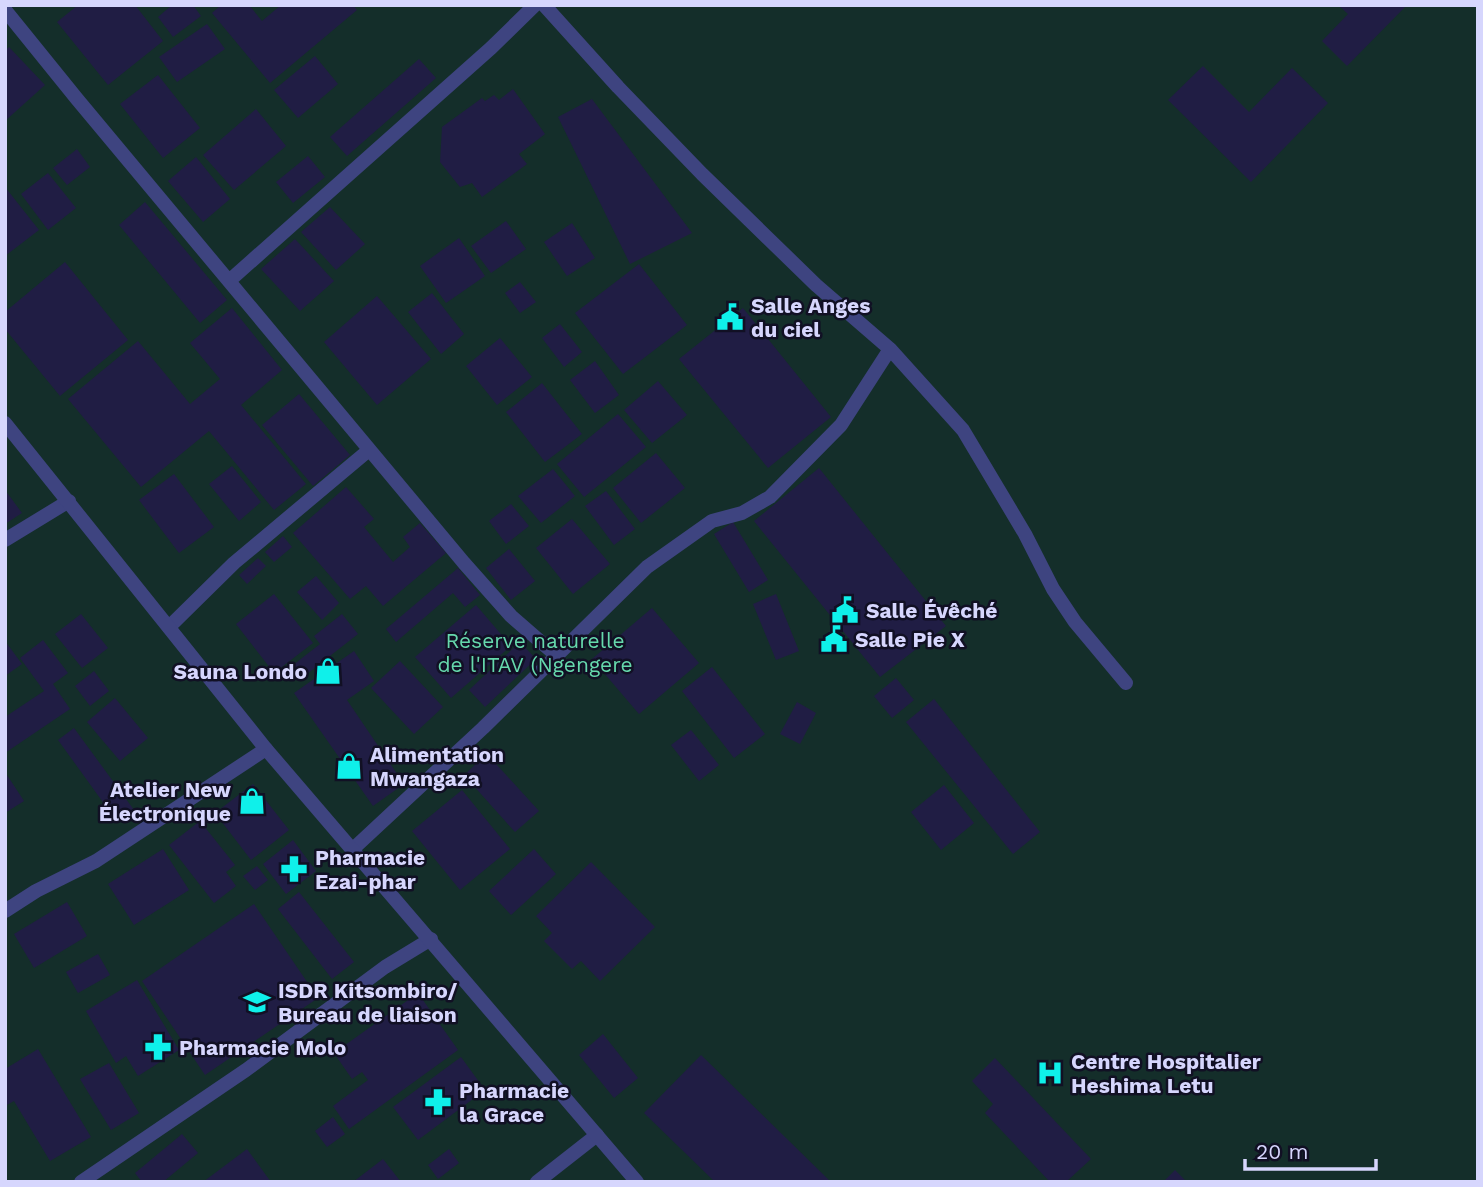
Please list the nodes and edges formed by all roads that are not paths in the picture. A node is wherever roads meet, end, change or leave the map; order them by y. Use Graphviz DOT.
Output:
graph roads {
  1 [pos="535,5"];
  2 [pos="544,5"];
  3 [pos="5,10"];
  4 [pos="229,281"];
  5 [pos="890,349"];
  6 [pos="5,423"];
  7 [pos="369,450"];
  8 [pos="69,501"];
  9 [pos="5,540"];
  10 [pos="169,627"];
  11 [pos="556,656"];
  12 [pos="1126,683"];
  13 [pos="265,749"];
  14 [pos="354,849"];
  15 [pos="5,911"];
  16 [pos="431,939"];
  17 [pos="597,1135"];
  18 [pos="80,1182"];
  19 [pos="537,1182"];
  20 [pos="637,1182"];
  1 -- 4 [label="street"];
  2 -- 5 [label="street"];
  3 -- 4 [label="street"];
  4 -- 7 [label="street"];
  5 -- 11 [label="street"];
  5 -- 12 [label="street"];
  6 -- 8 [label="street"];
  7 -- 10 [label="street"];
  7 -- 11 [label="street"];
  8 -- 9 [label="street"];
  8 -- 10 [label="street"];
  10 -- 13 [label="street"];
  11 -- 14 [label="street"];
  13 -- 14 [label="street"];
  13 -- 15 [label="street"];
  14 -- 16 [label="street"];
  16 -- 17 [label="street"];
  16 -- 18 [label="street"];
  17 -- 19 [label="street"];
  17 -- 20 [label="street"];
}
